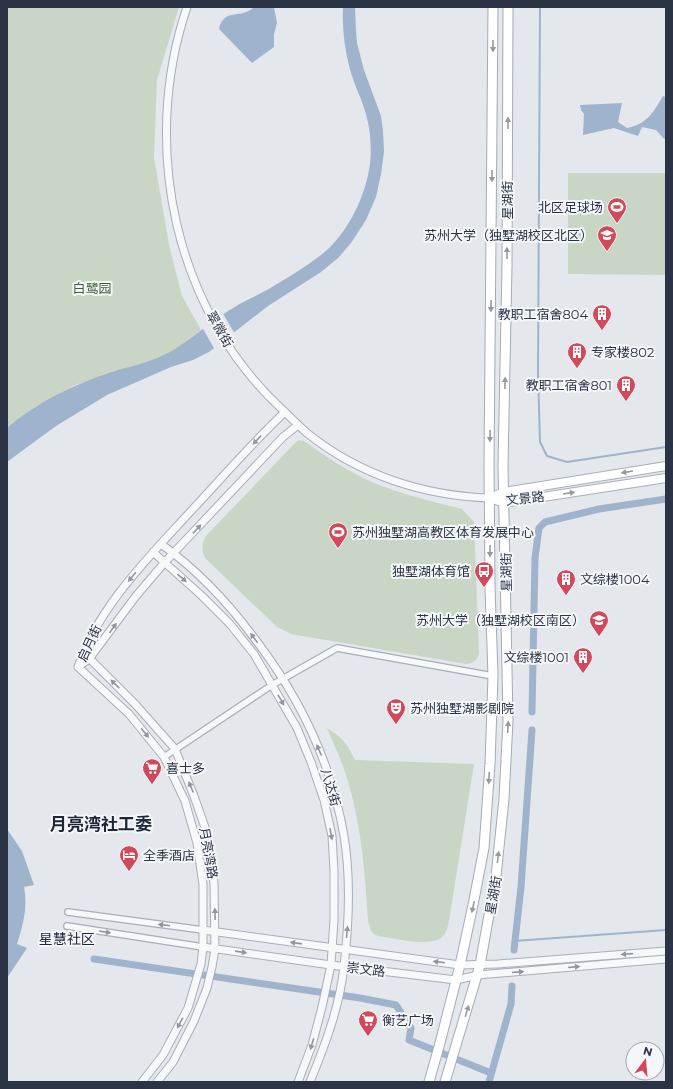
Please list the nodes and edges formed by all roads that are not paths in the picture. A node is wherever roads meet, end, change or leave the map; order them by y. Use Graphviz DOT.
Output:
graph roads {
  1 [pos="187,7"];
  2 [pos="493,7"];
  3 [pos="508,7"];
  4 [pos="285,412"];
  5 [pos="298,425"];
  6 [pos="666,466"];
  7 [pos="666,478"];
  8 [pos="504,492"];
  9 [pos="490,498"];
  10 [pos="504,503"];
  11 [pos="161,544"];
  12 [pos="153,552"];
  13 [pos="174,553"];
  14 [pos="165,562"];
  15 [pos="83,652"];
  16 [pos="89,659"];
  17 [pos="78,667"];
  18 [pos="493,676"];
  19 [pos="284,679"];
  20 [pos="272,685"];
  21 [pos="175,749"];
  22 [pos="164,757"];
  23 [pos="68,912"];
  24 [pos="67,926"];
  25 [pos="203,930"];
  26 [pos="215,931"];
  27 [pos="202,947"];
  28 [pos="332,948"];
  29 [pos="215,949"];
  30 [pos="345,950"];
  31 [pos="666,951"];
  32 [pos="666,959"];
  33 [pos="331,965"];
  34 [pos="460,965"];
  35 [pos="480,965"];
  36 [pos="344,966"];
  37 [pos="478,975"];
  38 [pos="456,980"];
  39 [pos="145,1081"];
  40 [pos="157,1082"];
  41 [pos="298,1082"];
  42 [pos="310,1082"];
  43 [pos="429,1082"];
  44 [pos="445,1082"];
  1 -- 4 [label="street, 翠微街"];
  2 -- 9 [label="main road, 星湖街, one-way"];
  8 -- 3 [label="main road, 星湖街, one-way"];
  4 -- 5 [label="street, 翠微街"];
  4 -- 11 [label="street, 启月街, one-way"];
  5 -- 9 [label="street, 翠微街"];
  13 -- 5 [label="street, 启月街, one-way"];
  6 -- 8 [label="main road, 文景路, one-way"];
  10 -- 7 [label="main road, 文景路, one-way"];
  8 -- 9 [label="main road, 文景路"];
  8 -- 10 [label="main road, 星湖街"];
  9 -- 10 [label="main road, 文景路"];
  9 -- 18 [label="main road, 星湖街, one-way"];
  35 -- 10 [label="main road, 星湖街, one-way"];
  11 -- 12 [label="street, 启月街"];
  11 -- 13 [label="street, 八达街"];
  12 -- 14 [label="street, 八达街"];
  12 -- 15 [label="street, 启月街, one-way"];
  13 -- 14 [label="street, 启月街"];
  19 -- 13 [label="street, 八达街, one-way"];
  16 -- 14 [label="street, 启月街, one-way"];
  14 -- 20 [label="street, 八达街, one-way"];
  15 -- 16 [label="street, 月亮湾路"];
  15 -- 17 [label="street, 启月街"];
  16 -- 17 [label="street, 启月街"];
  21 -- 16 [label="street, 月亮湾路, one-way"];
  17 -- 22 [label="street, 月亮湾路, one-way"];
  18 -- 19 [label="street"];
  18 -- 34 [label="main road, 星湖街, one-way"];
  19 -- 20 [label="street"];
  30 -- 19 [label="street, 八达街, one-way"];
  20 -- 21 [label="street"];
  20 -- 28 [label="street, 八达街, one-way"];
  21 -- 22 [label="street"];
  26 -- 21 [label="street, 月亮湾路, one-way"];
  22 -- 25 [label="street, 月亮湾路"];
  25 -- 23 [label="street, 崇文路, one-way"];
  24 -- 27 [label="street, 崇文路, one-way"];
  25 -- 26 [label="street, 崇文路"];
  25 -- 27 [label="street, 月亮湾路"];
  28 -- 26 [label="street, 崇文路, one-way"];
  26 -- 29 [label="street, 月亮湾路"];
  27 -- 29 [label="street, 崇文路"];
  27 -- 39 [label="street, 月亮湾路, one-way"];
  28 -- 30 [label="street, 崇文路"];
  28 -- 33 [label="street, 八达街"];
  29 -- 33 [label="street, 崇文路, one-way"];
  29 -- 40 [label="street, 月亮湾路"];
  34 -- 30 [label="street, 崇文路, one-way"];
  30 -- 36 [label="street, 八达街"];
  31 -- 35 [label="street, 崇文路, one-way"];
  37 -- 32 [label="street, 崇文路, one-way"];
  33 -- 36 [label="street, 崇文路"];
  33 -- 41 [label="street, 八达街, one-way"];
  34 -- 35 [label="street, 崇文路"];
  34 -- 38 [label="main road, 星湖街"];
  35 -- 37 [label="main road, 星湖街"];
  36 -- 38 [label="street, 崇文路"];
  36 -- 42 [label="street, 八达街"];
  37 -- 38 [label="street, 崇文路"];
  44 -- 37 [label="main road, 星湖街, one-way"];
  38 -- 43 [label="main road, 星湖街"];
}
